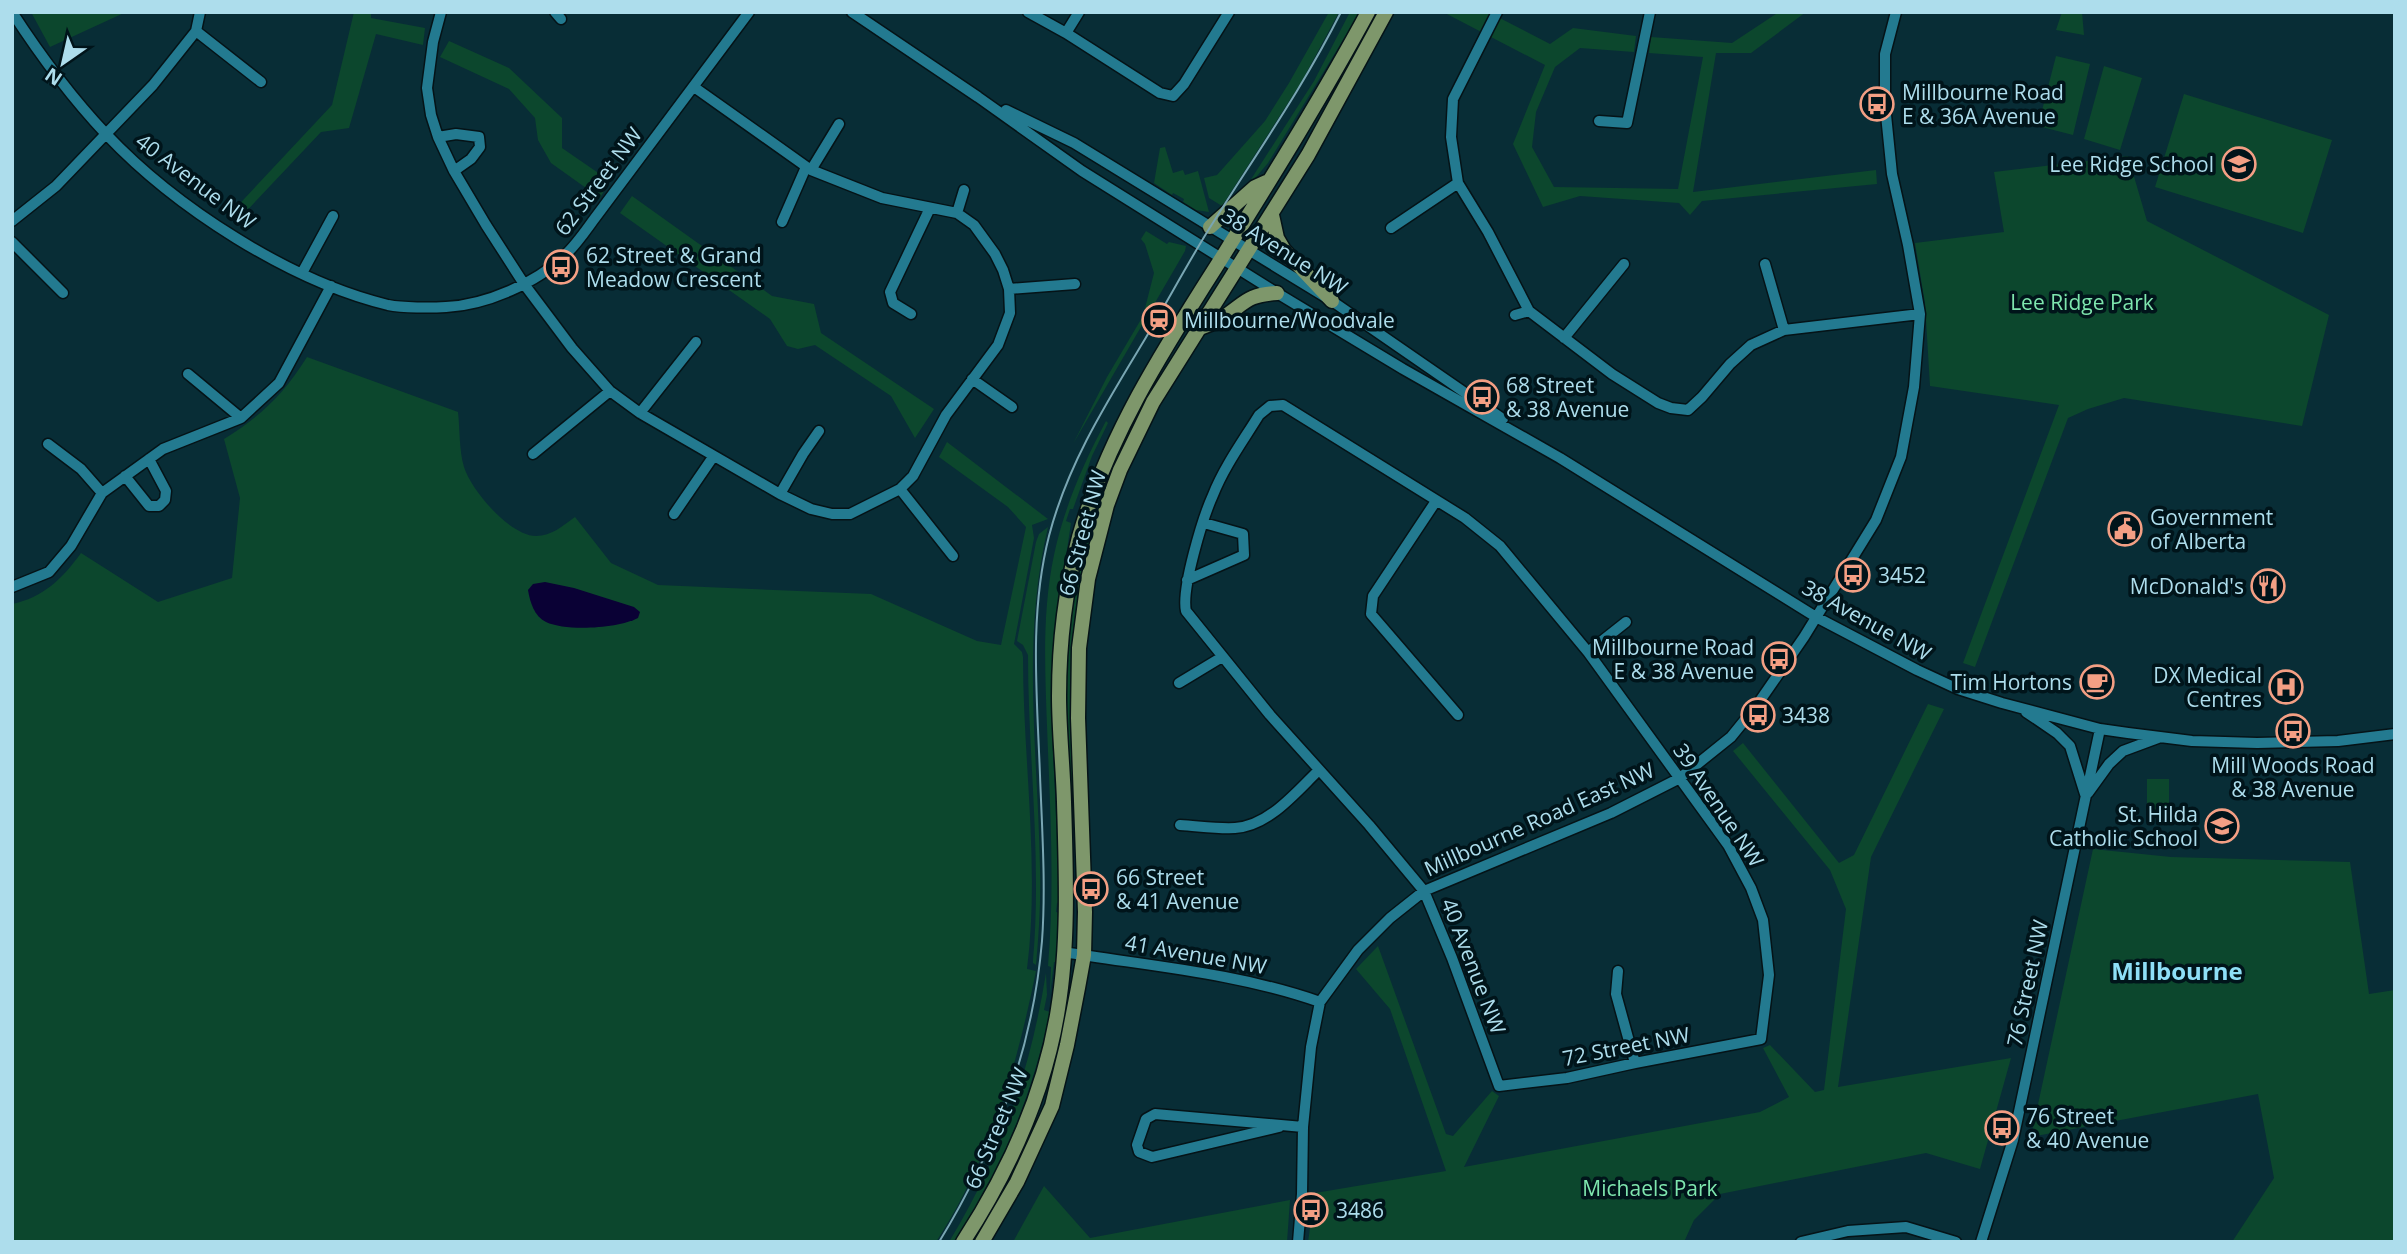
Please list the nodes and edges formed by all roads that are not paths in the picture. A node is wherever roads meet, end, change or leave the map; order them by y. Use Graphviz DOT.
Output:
graph roads {
  1 [pos="12,12"];
  2 [pos="200,12"];
  3 [pos="441,12"];
  4 [pos="749,12"];
  5 [pos="852,12"];
  6 [pos="1028,12"];
  7 [pos="1079,12"];
  8 [pos="1229,12"];
  9 [pos="1368,12"];
  10 [pos="1386,12"];
  11 [pos="1497,12"];
  12 [pos="1650,12"];
  13 [pos="1896,12"];
  14 [pos="196,32"];
  15 [pos="1066,33"];
  16 [pos="261,82"];
  17 [pos="694,87"];
  18 [pos="978,97"];
  19 [pos="1599,121"];
  20 [pos="839,124"];
  21 [pos="106,134"];
  22 [pos="438,136"];
  23 [pos="808,169"];
  24 [pos="454,171"];
  25 [pos="1270,180"];
  26 [pos="1458,183"];
  27 [pos="964,190"];
  28 [pos="929,208"];
  29 [pos="957,213"];
  30 [pos="1272,215"];
  31 [pos="333,216"];
  32 [pos="12,221"];
  33 [pos="782,222"];
  34 [pos="1210,227"];
  35 [pos="1391,228"];
  36 [pos="1233,240"];
  37 [pos="12,242"];
  38 [pos="1250,250"];
  39 [pos="1222,258"];
  40 [pos="1624,264"];
  41 [pos="1765,264"];
  42 [pos="1238,268"];
  43 [pos="302,273"];
  44 [pos="524,284"];
  45 [pos="1075,284"];
  46 [pos="331,286"];
  47 [pos="1009,289"];
  48 [pos="64,293"];
  49 [pos="1277,293"];
  50 [pos="1332,301"];
  51 [pos="390,305"];
  52 [pos="1529,311"];
  53 [pos="911,314"];
  54 [pos="1920,314"];
  55 [pos="1515,316"];
  56 [pos="1199,329"];
  57 [pos="1784,330"];
  58 [pos="1564,338"];
  59 [pos="696,342"];
  60 [pos="188,374"];
  61 [pos="972,379"];
  62 [pos="610,391"];
  63 [pos="1012,407"];
  64 [pos="640,413"];
  65 [pos="241,418"];
  66 [pos="820,431"];
  67 [pos="48,444"];
  68 [pos="533,454"];
  69 [pos="713,457"];
  70 [pos="1560,458"];
  71 [pos="149,459"];
  72 [pos="125,476"];
  73 [pos="900,489"];
  74 [pos="103,493"];
  75 [pos="780,494"];
  76 [pos="1436,500"];
  77 [pos="674,514"];
  78 [pos="1204,523"];
  79 [pos="953,556"];
  80 [pos="1187,580"];
  81 [pos="12,587"];
  82 [pos="1816,617"];
  83 [pos="1626,622"];
  84 [pos="1588,652"];
  85 [pos="1222,657"];
  86 [pos="1179,683"];
  87 [pos="2022,708"];
  88 [pos="1458,715"];
  89 [pos="2099,729"];
  90 [pos="2395,734"];
  91 [pos="2161,737"];
  92 [pos="1319,770"];
  93 [pos="1680,778"];
  94 [pos="2085,797"];
  95 [pos="1180,825"];
  96 [pos="1424,891"];
  97 [pos="1063,951"];
  98 [pos="1084,955"];
  99 [pos="1618,971"];
  100 [pos="1320,1002"];
  101 [pos="1761,1039"];
  102 [pos="1635,1063"];
  103 [pos="1499,1086"];
  104 [pos="1279,1126"];
  105 [pos="1303,1128"];
  106 [pos="963,1242"];
  107 [pos="982,1242"];
  108 [pos="1298,1242"];
  109 [pos="1801,1242"];
  110 [pos="1956,1242"];
  111 [pos="1981,1242"];
  1 -- 21 [label="street, 40 Avenue NW"];
  2 -- 14 [label="street, 40 Avenue NW"];
  3 -- 22 [label="street"];
  4 -- 17 [label="street, 62 Street NW"];
  5 -- 18 [label="street, 38 Avenue NW"];
  6 -- 15 [label="street"];
  7 -- 15 [label="street"];
  8 -- 15 [label="street"];
  9 -- 25 [label="main road, 66 Street NW"];
  10 -- 30 [label="main road, 66 Street NW"];
  11 -- 26 [label="street"];
  12 -- 19 [label="street"];
  13 -- 54 [label="street, Millbourne Road East NW"];
  14 -- 16 [label="street"];
  14 -- 21 [label="street, 40 Avenue NW"];
  17 -- 23 [label="street"];
  17 -- 44 [label="street, 62 Street NW"];
  18 -- 34 [label="street, 38 Avenue NW"];
  18 -- 39 [label="street, 38 Avenue NW"];
  20 -- 23 [label="street"];
  21 -- 32 [label="street"];
  21 -- 43 [label="street, 40 Avenue NW"];
  22 -- 24 [label="street"];
  22 -- 24 [label="street"];
  23 -- 28 [label="street"];
  23 -- 33 [label="street"];
  24 -- 44 [label="street"];
  25 -- 34 [label="main road"];
  25 -- 36 [label="main road, 66 Street NW"];
  26 -- 35 [label="street"];
  26 -- 52 [label="street"];
  27 -- 29 [label="street"];
  28 -- 29 [label="street"];
  28 -- 53 [label="street"];
  29 -- 47 [label="street"];
  30 -- 38 [label="main road, 66 Street NW"];
  30 -- 50 [label="main road"];
  31 -- 43 [label="street"];
  34 -- 36 [label="street, 38 Avenue NW"];
  36 -- 38 [label="street, 38 Avenue NW"];
  36 -- 39 [label="main road, 66 Street NW"];
  37 -- 48 [label="street"];
  38 -- 42 [label="main road, 66 Street NW"];
  38 -- 50 [label="street, 38 Avenue NW"];
  39 -- 42 [label="street, 38 Avenue NW"];
  39 -- 97 [label="main road, 66 Street NW"];
  40 -- 58 [label="street"];
  41 -- 57 [label="street"];
  42 -- 49 [label="street, 38 Avenue NW"];
  42 -- 56 [label="main road, 66 Street NW"];
  43 -- 46 [label="street, 40 Avenue NW"];
  44 -- 51 [label="street, 62 Street NW"];
  44 -- 62 [label="street"];
  45 -- 47 [label="street"];
  46 -- 51 [label="street, 40 Avenue NW"];
  46 -- 65 [label="street"];
  47 -- 61 [label="street"];
  49 -- 56 [label="main road"];
  49 -- 70 [label="street, 38 Avenue NW"];
  50 -- 70 [label="street, 38 Avenue NW"];
  52 -- 55 [label="street"];
  52 -- 58 [label="street"];
  54 -- 57 [label="street"];
  54 -- 82 [label="street, Millbourne Road East NW"];
  56 -- 98 [label="main road, 66 Street NW"];
  57 -- 58 [label="street"];
  59 -- 64 [label="street"];
  60 -- 65 [label="street"];
  61 -- 63 [label="street"];
  61 -- 73 [label="street"];
  62 -- 64 [label="street"];
  62 -- 68 [label="street"];
  64 -- 69 [label="street"];
  65 -- 71 [label="street"];
  66 -- 75 [label="street"];
  67 -- 74 [label="street"];
  69 -- 75 [label="street"];
  69 -- 77 [label="street"];
  70 -- 82 [label="street, 38 Avenue NW"];
  71 -- 72 [label="street"];
  71 -- 72 [label="street"];
  72 -- 74 [label="street"];
  73 -- 75 [label="street"];
  73 -- 79 [label="street"];
  74 -- 81 [label="street"];
  76 -- 78 [label="street, 39 Avenue NW"];
  76 -- 84 [label="street, 39 Avenue NW"];
  76 -- 88 [label="street"];
  78 -- 80 [label="street"];
  78 -- 80 [label="street"];
  80 -- 85 [label="street, 40 Avenue NW"];
  82 -- 87 [label="street, 38 Avenue NW"];
  82 -- 93 [label="street, Millbourne Road East NW"];
  83 -- 84 [label="street"];
  84 -- 93 [label="street, 39 Avenue NW"];
  85 -- 86 [label="street"];
  85 -- 92 [label="street, 40 Avenue NW"];
  87 -- 89 [label="street, 38 Avenue NW"];
  87 -- 94 [label="street"];
  89 -- 91 [label="street, 38 Avenue NW"];
  89 -- 94 [label="street, 76 Street NW"];
  90 -- 91 [label="street, 38 Avenue NW"];
  91 -- 94 [label="street"];
  92 -- 95 [label="street"];
  92 -- 96 [label="street, 40 Avenue NW"];
  93 -- 96 [label="street, Millbourne Road East NW"];
  93 -- 101 [label="street, 39 Avenue NW"];
  94 -- 111 [label="street, 76 Street NW"];
  96 -- 100 [label="street, Millbourne Road East NW"];
  96 -- 103 [label="street, 40 Avenue NW"];
  97 -- 98 [label="street, 41 Avenue NW"];
  97 -- 106 [label="main road, 66 Street NW"];
  98 -- 100 [label="street, 41 Avenue NW"];
  98 -- 107 [label="main road, 66 Street NW"];
  99 -- 102 [label="street"];
  100 -- 105 [label="street, Millbourne Road East NW"];
  101 -- 102 [label="street, 72 Street NW"];
  102 -- 103 [label="street, 72 Street NW"];
  104 -- 104 [label="street"];
  104 -- 105 [label="street"];
  105 -- 108 [label="street, Millbourne Road East NW"];
  109 -- 110 [label="street"];
}
